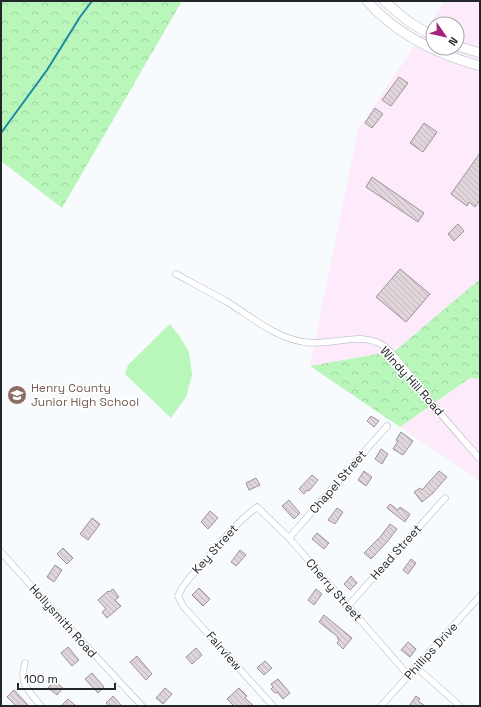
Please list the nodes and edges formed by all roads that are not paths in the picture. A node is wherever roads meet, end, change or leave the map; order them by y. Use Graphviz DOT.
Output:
graph roads {
  1 [pos="367,1"];
  2 [pos="384,1"];
  3 [pos="425,31"];
  4 [pos="465,48"];
  5 [pos="480,53"];
  6 [pos="480,66"];
  7 [pos="176,274"];
  8 [pos="387,426"];
  9 [pos="480,459"];
  10 [pos="446,498"];
  11 [pos="257,507"];
  12 [pos="289,538"];
  13 [pos="1,552"];
  14 [pos="178,596"];
  15 [pos="480,596"];
  16 [pos="347,607"];
  17 [pos="25,663"];
  18 [pos="416,667"];
  19 [pos="409,676"];
  20 [pos="41,706"];
  21 [pos="142,706"];
  22 [pos="273,706"];
  23 [pos="381,706"];
  24 [pos="460,706"];
  1 -- 6 [label="street"];
  2 -- 3 [label="street"];
  4 -- 5 [label="street"];
  7 -- 9 [label="street, Windy Hill Road"];
  8 -- 12 [label="street, Chapel Street"];
  10 -- 16 [label="street, Head Street"];
  11 -- 12 [label="street, Cherry Street"];
  11 -- 14 [label="street, Key Street"];
  12 -- 16 [label="street, Cherry Street"];
  13 -- 21 [label="street, Hollysmith Road"];
  14 -- 22 [label="street, Fairview"];
  15 -- 18 [label="street, Phillips Drive"];
  16 -- 19 [label="street, Cherry Street"];
  17 -- 20 [label="street"];
  18 -- 19 [label="street, Phillips Drive"];
  18 -- 24 [label="street"];
  19 -- 23 [label="street, Phillips Drive"];
}
